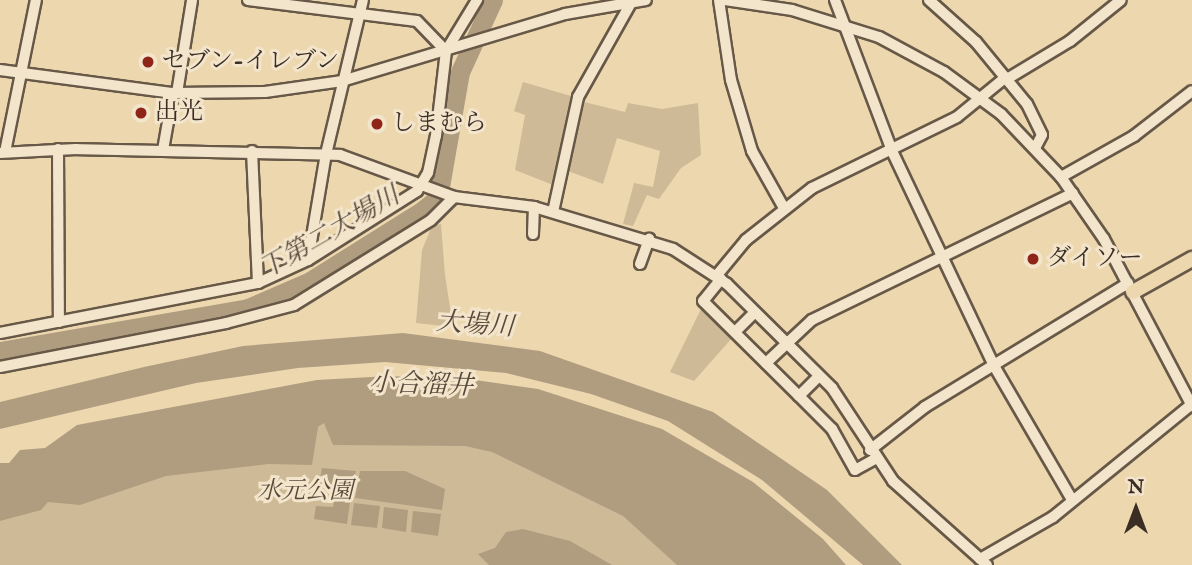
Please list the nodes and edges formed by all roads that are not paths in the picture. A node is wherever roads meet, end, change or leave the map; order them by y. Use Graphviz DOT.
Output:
graph roads {
  1 [pos="36,0"];
  2 [pos="192,0"];
  3 [pos="248,0"];
  4 [pos="363,0"];
  5 [pos="477,0"];
  6 [pos="646,0"];
  7 [pos="719,0"];
  8 [pos="725,0"];
  9 [pos="835,0"];
  10 [pos="929,0"];
  11 [pos="949,0"];
  12 [pos="1121,0"];
  13 [pos="630,1"];
  14 [pos="939,9"];
  15 [pos="361,14"];
  16 [pos="843,24"];
  17 [pos="446,51"];
  18 [pos="0,70"];
  19 [pos="21,73"];
  20 [pos="1006,78"];
  21 [pos="342,81"];
  22 [pos="1192,91"];
  23 [pos="175,93"];
  24 [pos="982,99"];
  25 [pos="1035,148"];
  26 [pos="58,149"];
  27 [pos="163,150"];
  28 [pos="892,151"];
  29 [pos="252,152"];
  30 [pos="3,153"];
  31 [pos="326,154"];
  32 [pos="1061,177"];
  33 [pos="426,186"];
  34 [pos="1073,193"];
  35 [pos="451,195"];
  36 [pos="534,207"];
  37 [pos="784,208"];
  38 [pos="553,212"];
  39 [pos="533,234"];
  40 [pos="649,239"];
  41 [pos="942,255"];
  42 [pos="1192,259"];
  43 [pos="308,260"];
  44 [pos="640,264"];
  45 [pos="719,277"];
  46 [pos="258,283"];
  47 [pos="1131,288"];
  48 [pos="755,312"];
  49 [pos="58,322"];
  50 [pos="735,332"];
  51 [pos="0,333"];
  52 [pos="785,343"];
  53 [pos="766,363"];
  54 [pos="993,364"];
  55 [pos="0,367"];
  56 [pos="819,376"];
  57 [pos="799,396"];
  58 [pos="1192,405"];
  59 [pos="852,417"];
  60 [pos="832,429"];
  61 [pos="872,454"];
  62 [pos="1072,500"];
  63 [pos="983,563"];
  1 -- 19 [label="street"];
  2 -- 23 [label="street"];
  3 -- 15 [label="street"];
  4 -- 15 [label="street"];
  5 -- 17 [label="street"];
  6 -- 13 [label="street"];
  7 -- 37 [label="street"];
  8 -- 16 [label="street"];
  9 -- 16 [label="street"];
  10 -- 14 [label="street"];
  11 -- 14 [label="street"];
  12 -- 20 [label="street"];
  13 -- 17 [label="street"];
  13 -- 38 [label="street"];
  14 -- 20 [label="street"];
  15 -- 17 [label="street"];
  15 -- 21 [label="street"];
  16 -- 24 [label="street"];
  16 -- 28 [label="street"];
  17 -- 21 [label="street"];
  17 -- 33 [label="street"];
  18 -- 19 [label="street"];
  19 -- 23 [label="street"];
  19 -- 30 [label="street"];
  20 -- 24 [label="street"];
  20 -- 25 [label="street"];
  21 -- 23 [label="street"];
  21 -- 31 [label="street"];
  22 -- 32 [label="street"];
  23 -- 27 [label="street"];
  24 -- 25 [label="street"];
  24 -- 28 [label="street"];
  25 -- 32 [label="street"];
  26 -- 27 [label="street"];
  26 -- 30 [label="street"];
  26 -- 49 [label="street"];
  27 -- 29 [label="street"];
  28 -- 37 [label="street"];
  28 -- 41 [label="street"];
  29 -- 31 [label="street"];
  29 -- 46 [label="street"];
  31 -- 33 [label="street"];
  31 -- 43 [label="street"];
  32 -- 34 [label="street"];
  33 -- 35 [label="street"];
  33 -- 43 [label="street"];
  34 -- 41 [label="street"];
  34 -- 47 [label="street"];
  35 -- 36 [label="street"];
  35 -- 55 [label="street"];
  36 -- 38 [label="street"];
  36 -- 39 [label="street"];
  37 -- 45 [label="street"];
  38 -- 40 [label="street"];
  40 -- 44 [label="street"];
  40 -- 45 [label="street"];
  41 -- 52 [label="street"];
  41 -- 54 [label="street"];
  42 -- 47 [label="main road"];
  43 -- 46 [label="street"];
  45 -- 48 [label="street"];
  45 -- 50 [label="street"];
  46 -- 49 [label="street"];
  47 -- 54 [label="street"];
  47 -- 58 [label="street"];
  48 -- 50 [label="street"];
  48 -- 52 [label="street"];
  49 -- 51 [label="street"];
  50 -- 53 [label="street"];
  52 -- 53 [label="street"];
  52 -- 56 [label="street"];
  53 -- 57 [label="street"];
  54 -- 61 [label="street"];
  54 -- 62 [label="street"];
  56 -- 57 [label="street"];
  56 -- 59 [label="street"];
  57 -- 60 [label="street"];
  58 -- 62 [label="street"];
  59 -- 60 [label="street"];
  59 -- 61 [label="street"];
  60 -- 61 [label="street"];
  61 -- 63 [label="street"];
  62 -- 63 [label="street"];
}
